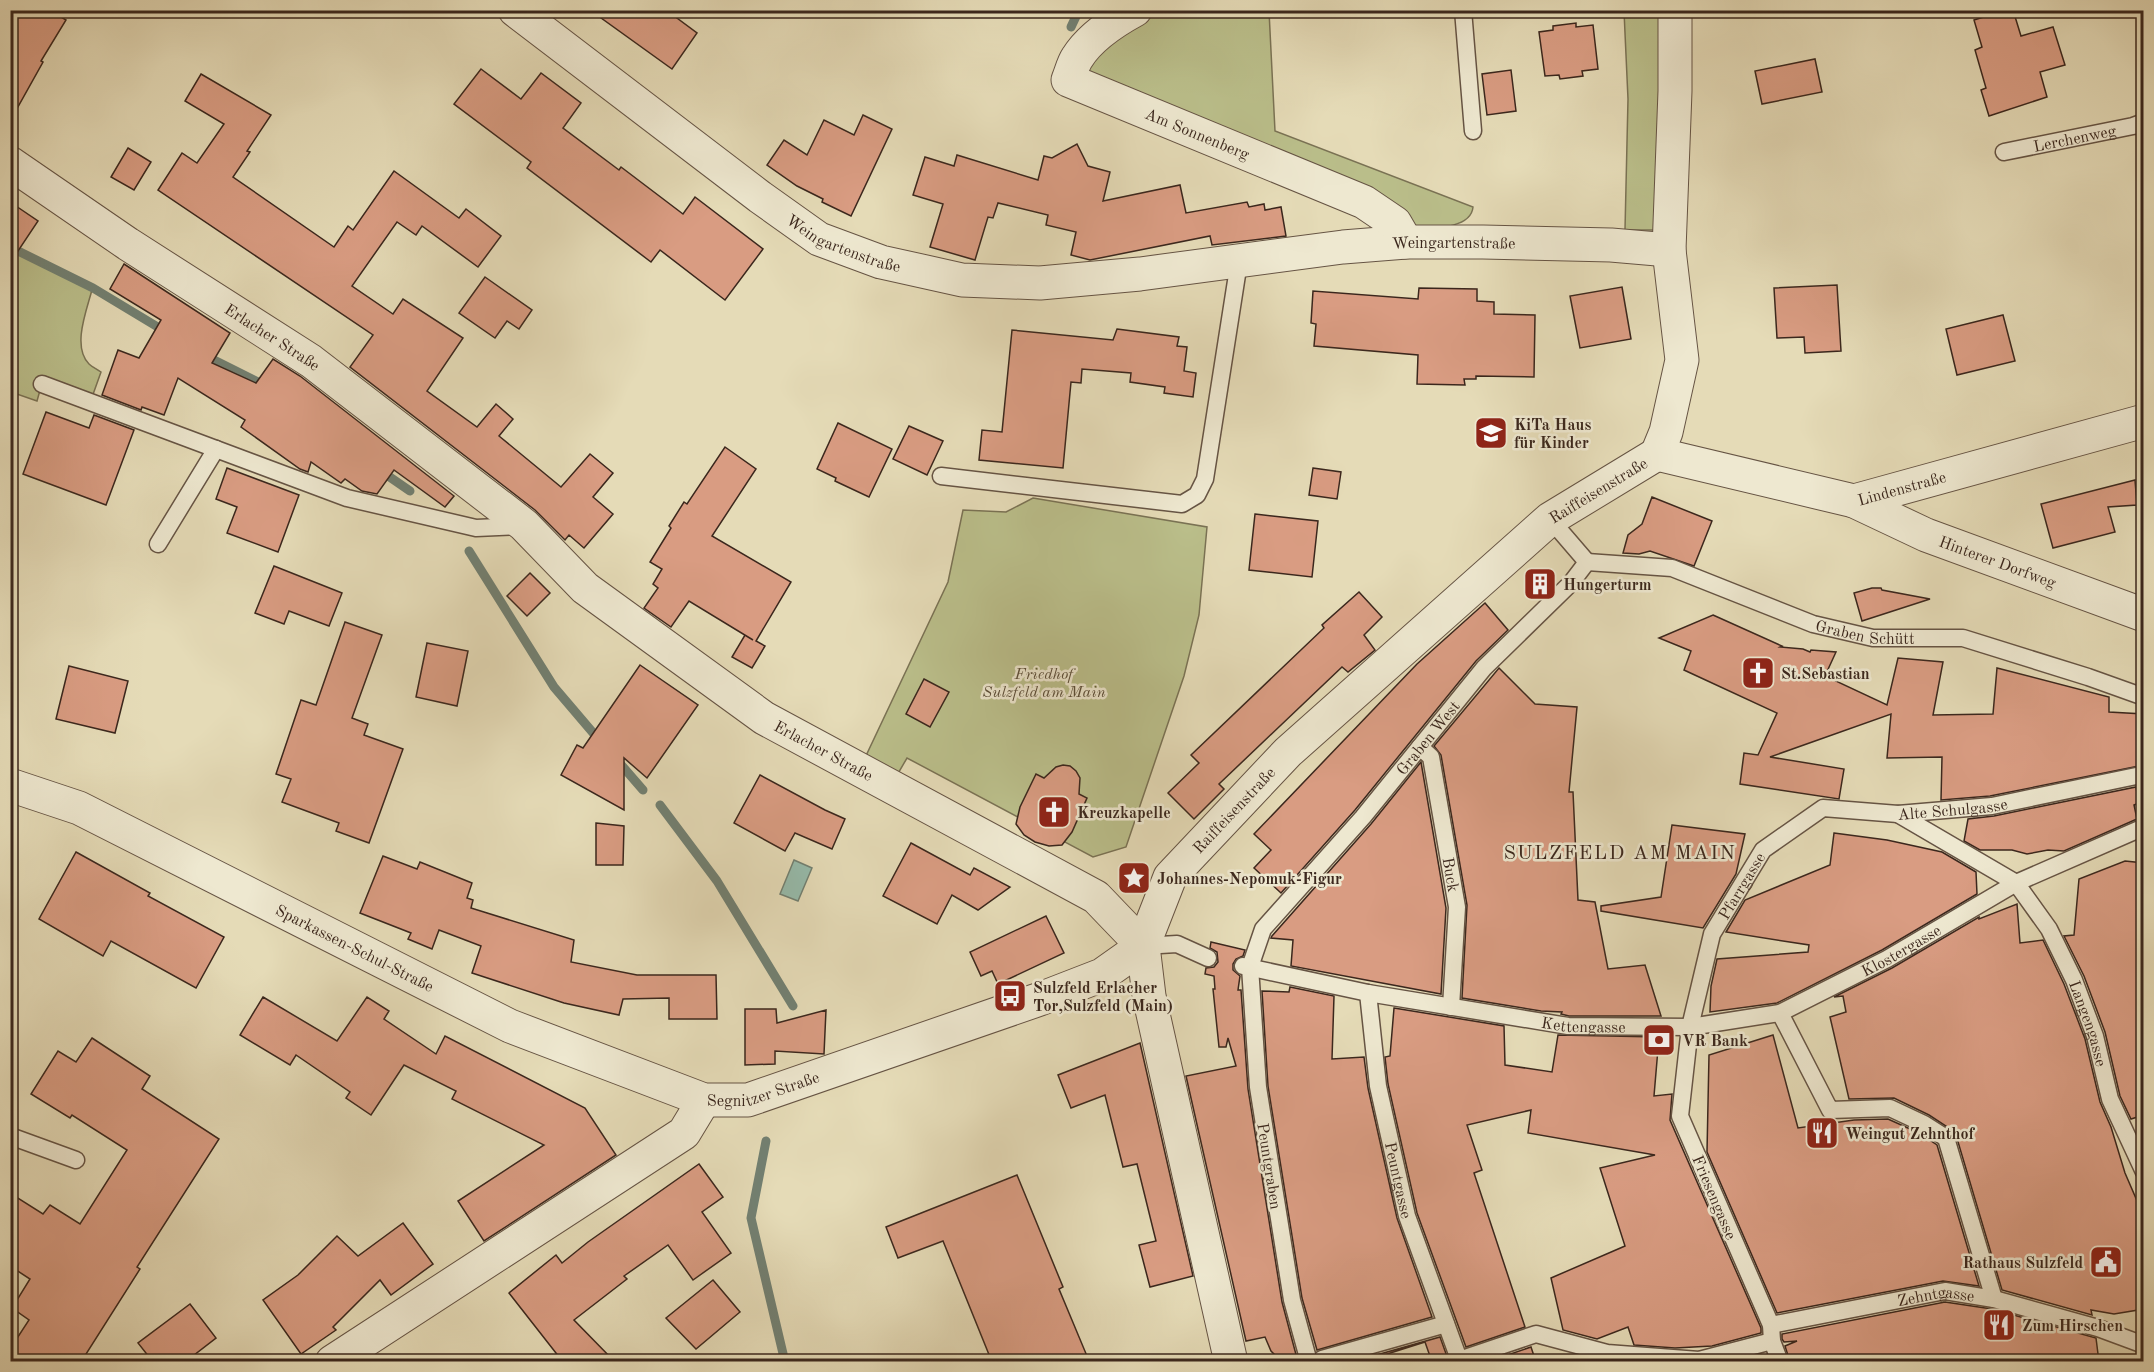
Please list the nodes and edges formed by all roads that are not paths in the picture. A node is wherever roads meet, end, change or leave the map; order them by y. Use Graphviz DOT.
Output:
graph roads {
  1 [pos="515,10"];
  2 [pos="1135,10"];
  3 [pos="1463,10"];
  4 [pos="1675,10"];
  5 [pos="2144,122"];
  6 [pos="1473,132"];
  7 [pos="2004,152"];
  8 [pos="10,163"];
  9 [pos="1406,242"];
  10 [pos="1669,250"];
  11 [pos="1239,262"];
  12 [pos="42,384"];
  13 [pos="2144,421"];
  14 [pos="216,449"];
  15 [pos="1658,454"];
  16 [pos="941,476"];
  17 [pos="1854,501"];
  18 [pos="1550,519"];
  19 [pos="524,525"];
  20 [pos="158,544"];
  21 [pos="1587,562"];
  22 [pos="2144,615"];
  23 [pos="2144,698"];
  24 [pos="1420,747"];
  25 [pos="2140,775"];
  26 [pos="10,785"];
  27 [pos="1898,814"];
  28 [pos="2144,827"];
  29 [pos="2016,883"];
  30 [pos="1143,946"];
  31 [pos="1208,958"];
  32 [pos="1247,967"];
  33 [pos="1368,993"];
  34 [pos="1451,1006"];
  35 [pos="1780,1013"];
  36 [pos="1690,1028"];
  37 [pos="704,1100"];
  38 [pos="10,1136"];
  39 [pos="76,1160"];
  40 [pos="2143,1167"];
  41 [pos="1994,1299"];
  42 [pos="1446,1324"];
  43 [pos="1772,1333"];
  44 [pos="2144,1344"];
  45 [pos="1315,1360"];
  46 [pos="1459,1361"];
  47 [pos="332,1362"];
  48 [pos="1231,1362"];
  49 [pos="1780,1362"];
  1 -- 11 [label="street, Weingartenstraße"];
  2 -- 9 [label="street, Am Sonnenberg"];
  3 -- 6 [label="lane"];
  4 -- 10 [label="street"];
  5 -- 7 [label="lane, Lerchenweg"];
  8 -- 19 [label="street, Erlacher Straße"];
  9 -- 10 [label="street, Weingartenstraße"];
  9 -- 11 [label="street, Weingartenstraße"];
  10 -- 15 [label="street"];
  11 -- 16 [label="lane"];
  12 -- 14 [label="lane"];
  13 -- 17 [label="street, Lindenstraße"];
  14 -- 19 [label="lane"];
  14 -- 20 [label="lane"];
  15 -- 17 [label="street, Lindenstraße"];
  15 -- 18 [label="street, Raiffeisenstraße"];
  17 -- 22 [label="street, Hinterer Dorfweg"];
  18 -- 21 [label="lane"];
  18 -- 30 [label="street, Raiffeisenstraße"];
  19 -- 30 [label="street, Erlacher Straße"];
  21 -- 23 [label="lane, Graben Schütt"];
  21 -- 24 [label="lane, Graben West"];
  24 -- 32 [label="lane, Graben West"];
  24 -- 34 [label="lane, Buck"];
  25 -- 27 [label="lane, Alte Schulgasse"];
  26 -- 37 [label="street, Sparkassen-Schul-Straße"];
  27 -- 29 [label="lane, Alte Schulgasse"];
  27 -- 36 [label="lane, Pfarrgasse"];
  28 -- 29 [label="lane, Klostergasse"];
  29 -- 35 [label="lane, Klostergasse"];
  29 -- 40 [label="lane, Langengasse"];
  30 -- 31 [label="lane"];
  30 -- 37 [label="street, Segnitzer Straße"];
  30 -- 48 [label="street, Raiffeisenstraße"];
  32 -- 33 [label="lane, Kettengasse"];
  32 -- 45 [label="lane, Peuntgraben"];
  33 -- 34 [label="lane, Kettengasse"];
  33 -- 42 [label="lane, Peuntgasse"];
  34 -- 36 [label="lane, Kettengasse"];
  35 -- 36 [label="lane, Kettengasse"];
  35 -- 41 [label="lane"];
  36 -- 43 [label="lane, Friesengasse"];
  37 -- 47 [label="street, Segnitzer Straße"];
  38 -- 39 [label="lane"];
  41 -- 43 [label="lane, Zehntgasse"];
  41 -- 44 [label="lane, Zehntgasse"];
  42 -- 45 [label="lane"];
  42 -- 46 [label="lane, Peuntgasse"];
  43 -- 46 [label="lane, Zehntgasse"];
  43 -- 49 [label="lane, Friesengasse"];
}
